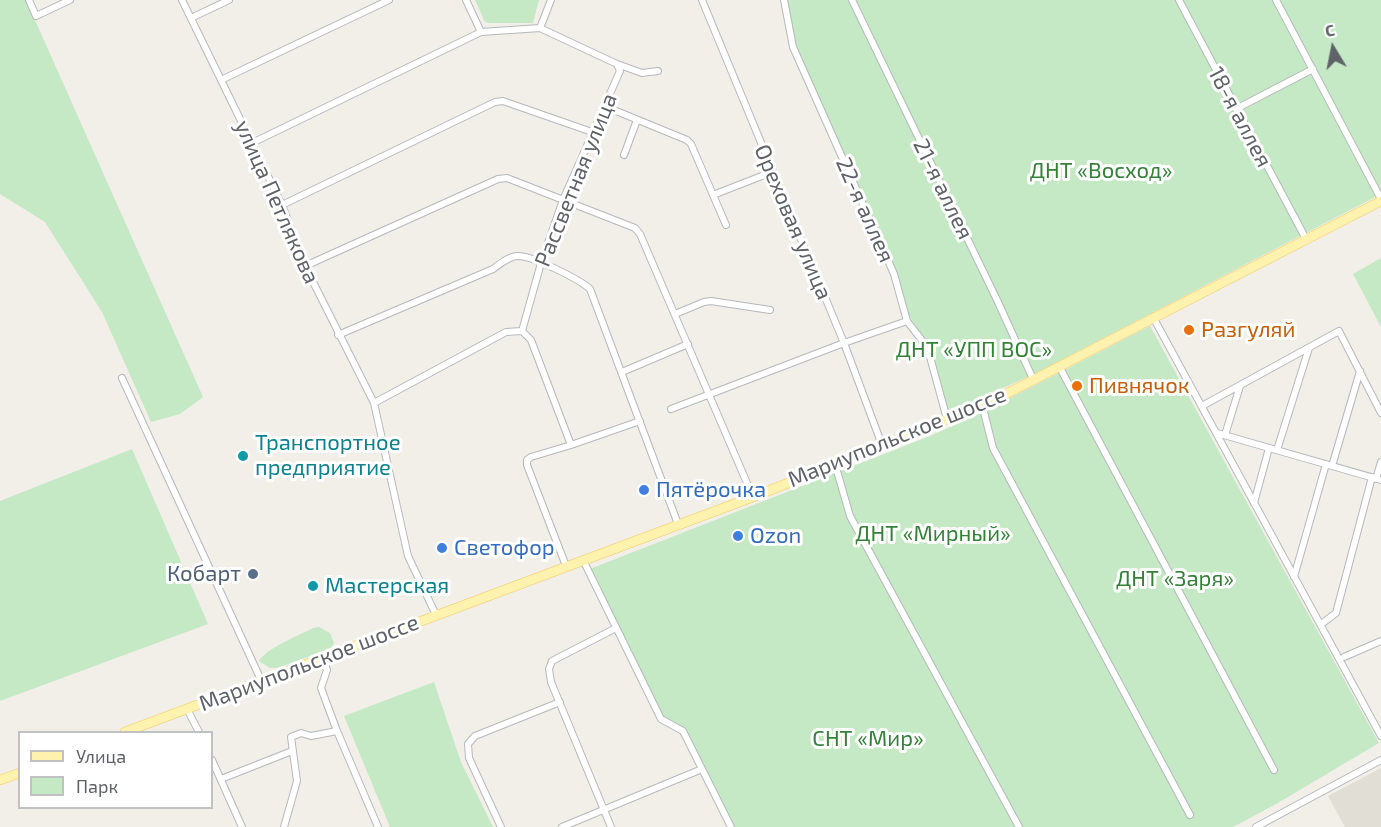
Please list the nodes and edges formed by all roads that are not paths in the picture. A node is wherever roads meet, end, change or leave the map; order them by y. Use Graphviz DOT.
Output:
graph roads {
  1 [pos="29,0"];
  2 [pos="70,0"];
  3 [pos="182,0"];
  4 [pos="229,0"];
  5 [pos="389,0"];
  6 [pos="466,0"];
  7 [pos="551,0"];
  8 [pos="702,0"];
  9 [pos="784,0"];
  10 [pos="852,0"];
  11 [pos="1179,0"];
  12 [pos="1276,0"];
  13 [pos="191,18"];
  14 [pos="540,28"];
  15 [pos="482,32"];
  16 [pos="617,64"];
  17 [pos="1313,69"];
  18 [pos="658,71"];
  19 [pos="221,80"];
  20 [pos="604,106"];
  21 [pos="1236,109"];
  22 [pos="637,120"];
  23 [pos="592,132"];
  24 [pos="252,143"];
  25 [pos="624,154"];
  26 [pos="771,172"];
  27 [pos="712,195"];
  28 [pos="1380,198"];
  29 [pos="562,200"];
  30 [pos="282,204"];
  31 [pos="726,225"];
  32 [pos="1304,237"];
  33 [pos="541,263"];
  34 [pos="305,266"];
  35 [pos="770,310"];
  36 [pos="675,314"];
  37 [pos="1153,317"];
  38 [pos="907,321"];
  39 [pos="522,331"];
  40 [pos="338,335"];
  41 [pos="844,343"];
  42 [pos="688,344"];
  43 [pos="1309,348"];
  44 [pos="1059,366"];
  45 [pos="1360,371"];
  46 [pos="622,372"];
  47 [pos="122,378"];
  48 [pos="1033,379"];
  49 [pos="1240,386"];
  50 [pos="709,394"];
  51 [pos="374,403"];
  52 [pos="982,404"];
  53 [pos="1202,406"];
  54 [pos="671,409"];
  55 [pos="1381,413"];
  56 [pos="947,419"];
  57 [pos="640,421"];
  58 [pos="1216,433"];
  59 [pos="1225,435"];
  60 [pos="571,445"];
  61 [pos="882,445"];
  62 [pos="1269,448"];
  63 [pos="1277,450"];
  64 [pos="1381,462"];
  65 [pos="836,464"];
  66 [pos="1329,465"];
  67 [pos="1376,478"];
  68 [pos="753,497"];
  69 [pos="1254,503"];
  70 [pos="678,524"];
  71 [pos="583,560"];
  72 [pos="566,566"];
  73 [pos="1294,578"];
  74 [pos="436,615"];
  75 [pos="1324,622"];
  76 [pos="616,628"];
  77 [pos="1381,641"];
  78 [pos="322,657"];
  79 [pos="1344,657"];
  80 [pos="261,680"];
  81 [pos="560,702"];
  82 [pos="187,709"];
  83 [pos="128,731"];
  84 [pos="198,731"];
  85 [pos="337,731"];
  86 [pos="1381,736"];
  87 [pos="292,751"];
  88 [pos="1381,760"];
  89 [pos="213,762"];
  90 [pos="702,769"];
  91 [pos="1274,770"];
  92 [pos="18,774"];
  93 [pos="221,779"];
  94 [pos="0,780"];
  95 [pos="604,808"];
  96 [pos="1191,815"];
  97 [pos="242,827"];
  98 [pos="284,827"];
  99 [pos="378,827"];
  100 [pos="501,827"];
  101 [pos="562,827"];
  102 [pos="611,827"];
  103 [pos="731,827"];
  104 [pos="1019,827"];
  105 [pos="1256,827"];
  1 -- 2 [label="street"];
  3 -- 13 [label="street, улица Петлякова"];
  4 -- 13 [label="street"];
  5 -- 19 [label="street"];
  6 -- 15 [label="street"];
  7 -- 14 [label="street"];
  8 -- 26 [label="street, Ореховая улица"];
  9 -- 38 [label="street, 22-я аллея"];
  10 -- 48 [label="street, 21-я аллея"];
  11 -- 21 [label="street, 18-я аллея"];
  12 -- 17 [label="street"];
  13 -- 19 [label="street, улица Петлякова"];
  14 -- 15 [label="street"];
  14 -- 16 [label="street"];
  15 -- 24 [label="street"];
  16 -- 18 [label="street"];
  16 -- 20 [label="street, Рассветная улица"];
  17 -- 21 [label="street"];
  17 -- 28 [label="street"];
  19 -- 24 [label="street, улица Петлякова"];
  20 -- 22 [label="street"];
  20 -- 23 [label="street, Рассветная улица"];
  21 -- 32 [label="street, 18-я аллея"];
  22 -- 25 [label="street"];
  22 -- 27 [label="street"];
  23 -- 29 [label="street, Рассветная улица"];
  23 -- 30 [label="street"];
  24 -- 30 [label="street, улица Петлякова"];
  26 -- 27 [label="street"];
  26 -- 41 [label="street, Ореховая улица"];
  27 -- 31 [label="street"];
  28 -- 32 [label="main road, Мариупольское шоссе"];
  29 -- 33 [label="street, Рассветная улица"];
  29 -- 34 [label="street"];
  29 -- 36 [label="street"];
  30 -- 34 [label="street, улица Петлякова"];
  32 -- 37 [label="main road, Мариупольское шоссе"];
  33 -- 39 [label="street, Рассветная улица"];
  33 -- 40 [label="street"];
  33 -- 46 [label="street"];
  34 -- 40 [label="street, улица Петлякова"];
  35 -- 36 [label="street"];
  36 -- 42 [label="street"];
  37 -- 44 [label="main road, Мариупольское шоссе"];
  37 -- 53 [label="street"];
  38 -- 41 [label="street"];
  38 -- 56 [label="street, 22-я аллея"];
  39 -- 51 [label="street"];
  39 -- 60 [label="street"];
  40 -- 51 [label="street, улица Петлякова"];
  41 -- 50 [label="street"];
  41 -- 61 [label="street, Ореховая улица"];
  42 -- 46 [label="street"];
  42 -- 50 [label="street"];
  43 -- 45 [label="street"];
  43 -- 49 [label="street"];
  43 -- 63 [label="street"];
  44 -- 48 [label="main road, Мариупольское шоссе"];
  44 -- 91 [label="street"];
  45 -- 55 [label="street"];
  45 -- 66 [label="street"];
  46 -- 57 [label="street"];
  47 -- 80 [label="street"];
  48 -- 52 [label="main road, Мариупольское шоссе"];
  49 -- 53 [label="street"];
  49 -- 59 [label="street"];
  50 -- 54 [label="street"];
  50 -- 68 [label="street"];
  51 -- 74 [label="street, улица Петлякова"];
  52 -- 56 [label="main road, Мариупольское шоссе"];
  52 -- 96 [label="street"];
  53 -- 58 [label="street"];
  56 -- 61 [label="main road, Мариупольское шоссе"];
  57 -- 60 [label="street"];
  57 -- 70 [label="street"];
  58 -- 59 [label="street"];
  58 -- 69 [label="street"];
  59 -- 62 [label="street"];
  60 -- 72 [label="street"];
  61 -- 65 [label="main road, Мариупольское шоссе"];
  62 -- 63 [label="street"];
  62 -- 69 [label="street"];
  63 -- 66 [label="street"];
  64 -- 67 [label="street"];
  65 -- 68 [label="main road, Мариупольское шоссе"];
  65 -- 104 [label="street"];
  66 -- 67 [label="street"];
  66 -- 73 [label="street"];
  67 -- 75 [label="street"];
  68 -- 70 [label="main road, Мариупольское шоссе"];
  69 -- 73 [label="street"];
  70 -- 71 [label="main road, Мариупольское шоссе"];
  71 -- 72 [label="main road, Мариупольское шоссе"];
  71 -- 76 [label="street"];
  72 -- 74 [label="main road, Мариупольское шоссе"];
  73 -- 86 [label="street"];
  74 -- 78 [label="main road, Мариупольское шоссе"];
  76 -- 81 [label="street"];
  76 -- 90 [label="street"];
  77 -- 79 [label="street"];
  78 -- 80 [label="main road, Мариупольское шоссе"];
  78 -- 85 [label="street"];
  80 -- 82 [label="main road, Мариупольское шоссе"];
  81 -- 95 [label="street"];
  81 -- 100 [label="street"];
  82 -- 83 [label="main road, Мариупольское шоссе"];
  82 -- 84 [label="street"];
  85 -- 87 [label="street"];
  85 -- 99 [label="street"];
  87 -- 93 [label="street"];
  87 -- 98 [label="street"];
  88 -- 105 [label="street"];
  89 -- 93 [label="street"];
  90 -- 95 [label="street"];
  90 -- 103 [label="street"];
  92 -- 94 [label="main road"];
  93 -- 97 [label="street"];
  95 -- 101 [label="street"];
  95 -- 102 [label="street"];
}
